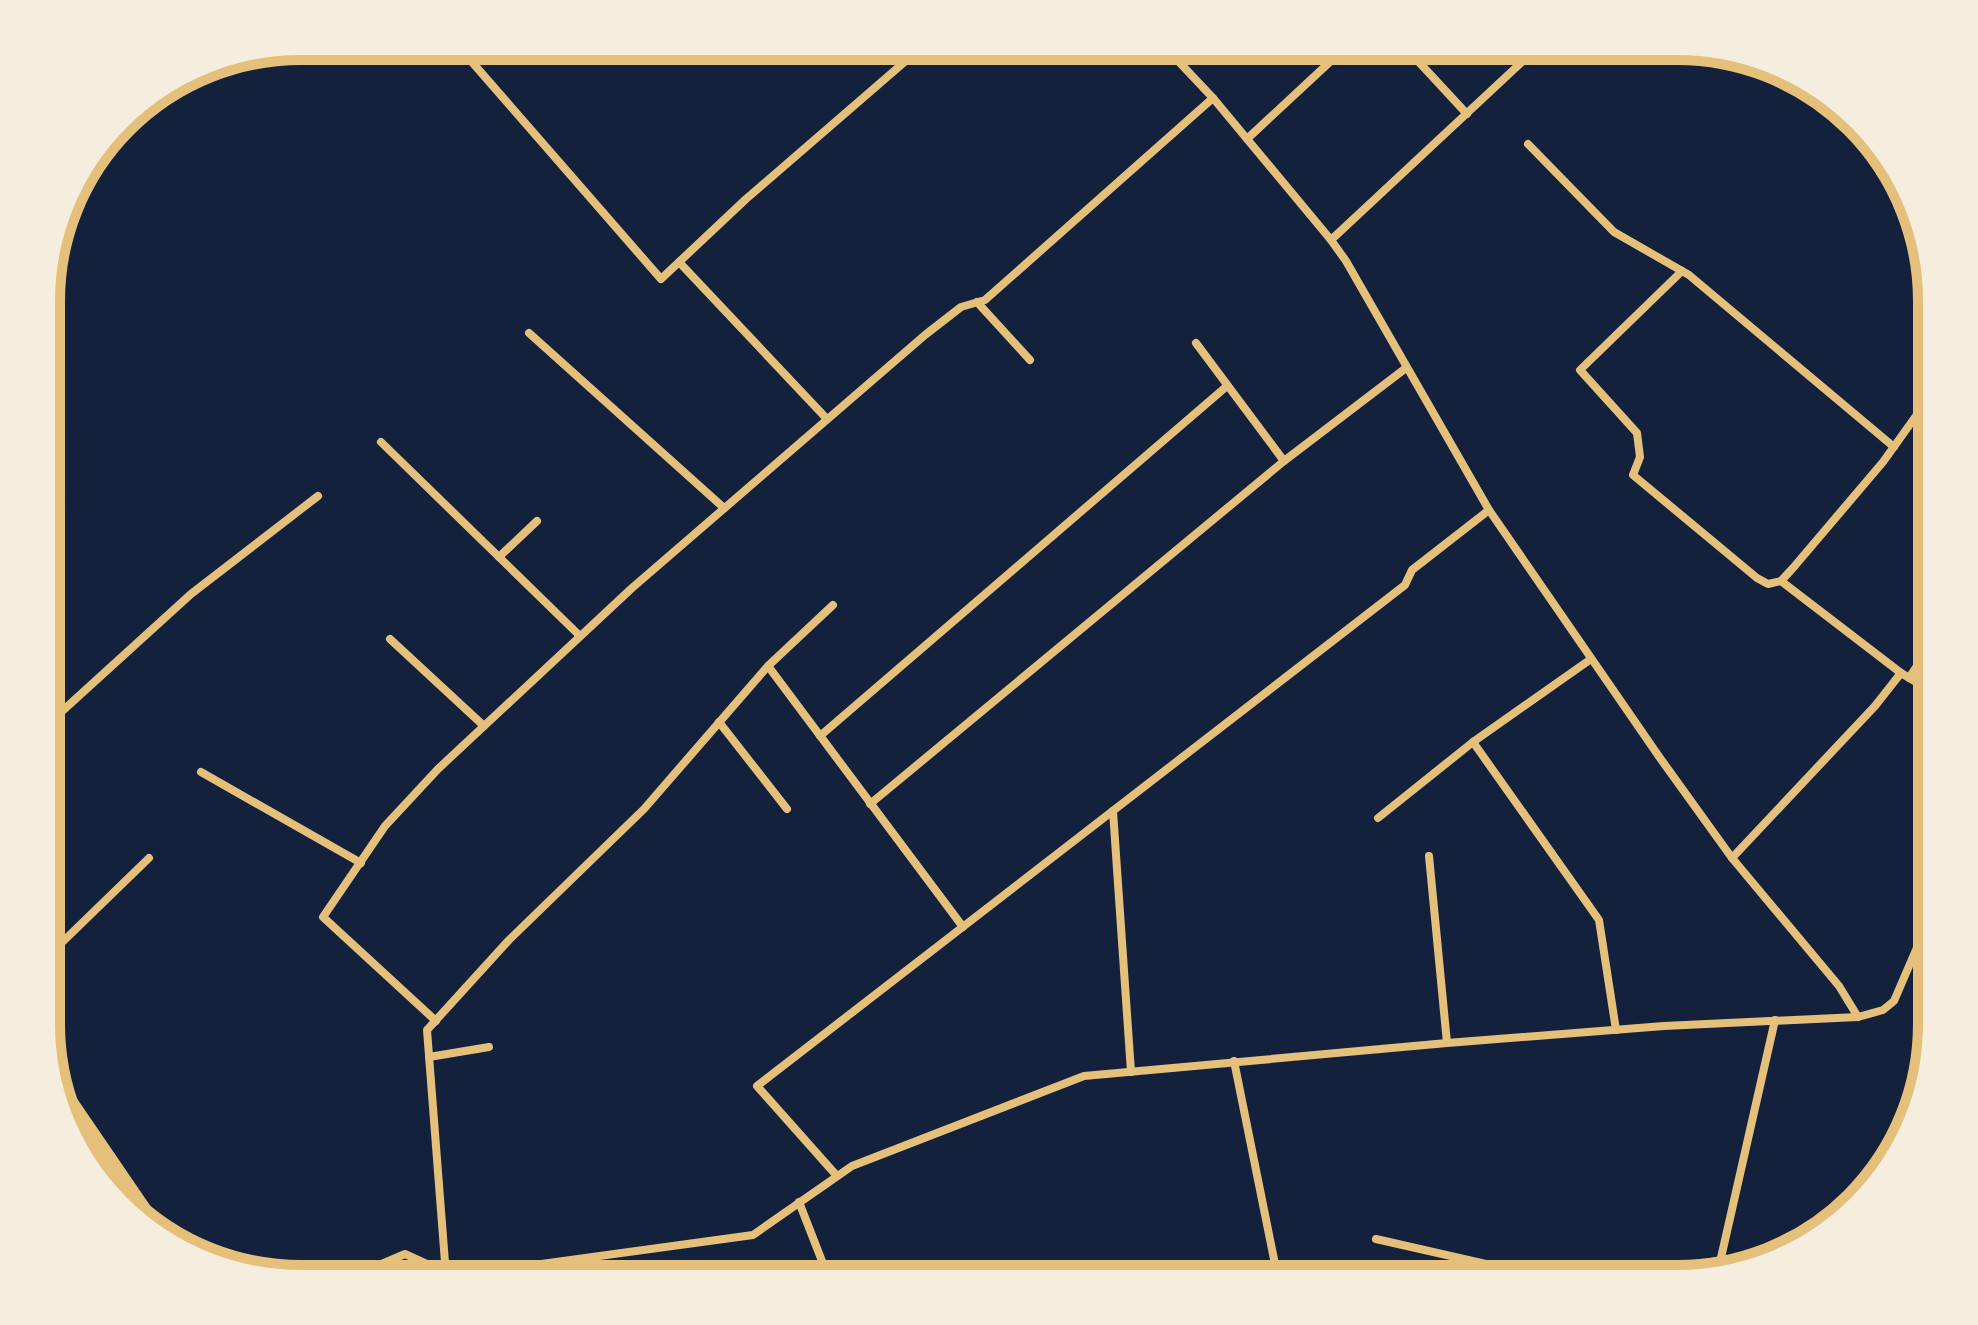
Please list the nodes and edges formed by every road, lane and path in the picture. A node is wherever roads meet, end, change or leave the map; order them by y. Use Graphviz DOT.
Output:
graph roads {
  1 [pos="1178,60"];
  2 [pos="1332,60"];
  3 [pos="1417,60"];
  4 [pos="1524,60"];
  5 [pos="471,61"];
  6 [pos="906,61"];
  7 [pos="1213,98"];
  8 [pos="1467,114"];
  9 [pos="1247,139"];
  10 [pos="1528,144"];
  11 [pos="1331,240"];
  12 [pos="679,262"];
  13 [pos="1682,271"];
  14 [pos="977,302"];
  15 [pos="529,333"];
  16 [pos="1196,343"];
  17 [pos="1030,360"];
  18 [pos="1406,368"];
  19 [pos="1227,386"];
  20 [pos="1917,415"];
  21 [pos="827,419"];
  22 [pos="381,442"];
  23 [pos="1894,447"];
  24 [pos="1284,461"];
  25 [pos="318,496"];
  26 [pos="724,508"];
  27 [pos="1489,510"];
  28 [pos="537,521"];
  29 [pos="499,557"];
  30 [pos="1781,581"];
  31 [pos="833,605"];
  32 [pos="580,636"];
  33 [pos="390,639"];
  34 [pos="1591,659"];
  35 [pos="1917,661"];
  36 [pos="768,666"];
  37 [pos="1905,675"];
  38 [pos="1917,682"];
  39 [pos="60,713"];
  40 [pos="719,722"];
  41 [pos="484,726"];
  42 [pos="820,736"];
  43 [pos="1473,742"];
  44 [pos="201,772"];
  45 [pos="870,804"];
  46 [pos="787,809"];
  47 [pos="1113,811"];
  48 [pos="1378,818"];
  49 [pos="1429,856"];
  50 [pos="149,858"];
  51 [pos="1732,858"];
  52 [pos="361,863"];
  53 [pos="963,927"];
  54 [pos="60,944"];
  55 [pos="1917,948"];
  56 [pos="1858,1017"];
  57 [pos="1775,1020"];
  58 [pos="436,1021"];
  59 [pos="1616,1030"];
  60 [pos="1447,1043"];
  61 [pos="489,1047"];
  62 [pos="429,1057"];
  63 [pos="1234,1061"];
  64 [pos="1131,1072"];
  65 [pos="81,1123"];
  66 [pos="837,1176"];
  67 [pos="127,1190"];
  68 [pos="799,1202"];
  69 [pos="1376,1239"];
  70 [pos="1720,1260"];
  71 [pos="1275,1264"];
  72 [pos="1487,1264"];
  73 [pos="379,1265"];
  74 [pos="426,1265"];
  75 [pos="446,1265"];
  76 [pos="535,1265"];
  77 [pos="823,1265"];
  1 -- 7 [label="street"];
  2 -- 9 [label="street"];
  3 -- 8 [label="street"];
  4 -- 8 [label="street"];
  5 -- 12 [label="street"];
  6 -- 12 [label="street"];
  7 -- 9 [label="street"];
  7 -- 14 [label="street"];
  8 -- 11 [label="street"];
  9 -- 11 [label="street"];
  10 -- 13 [label="street"];
  11 -- 18 [label="street"];
  12 -- 21 [label="street"];
  13 -- 23 [label="street"];
  13 -- 30 [label="street"];
  14 -- 17 [label="street"];
  14 -- 21 [label="street"];
  15 -- 26 [label="street"];
  16 -- 19 [label="street"];
  18 -- 24 [label="street"];
  18 -- 27 [label="street"];
  19 -- 24 [label="street"];
  19 -- 42 [label="street"];
  20 -- 23 [label="street"];
  21 -- 26 [label="street"];
  22 -- 29 [label="street"];
  23 -- 30 [label="street"];
  24 -- 45 [label="street"];
  25 -- 39 [label="street"];
  26 -- 32 [label="street"];
  27 -- 34 [label="street"];
  27 -- 47 [label="street"];
  28 -- 29 [label="street"];
  29 -- 32 [label="street"];
  30 -- 37 [label="street"];
  31 -- 36 [label="street"];
  32 -- 41 [label="street"];
  33 -- 41 [label="street"];
  34 -- 43 [label="street"];
  34 -- 51 [label="street"];
  35 -- 37 [label="street"];
  36 -- 40 [label="street"];
  36 -- 42 [label="street"];
  37 -- 38 [label="street"];
  37 -- 51 [label="street"];
  40 -- 46 [label="street"];
  40 -- 58 [label="street"];
  41 -- 52 [label="street"];
  42 -- 45 [label="street"];
  43 -- 48 [label="street"];
  43 -- 59 [label="street"];
  44 -- 52 [label="street"];
  45 -- 53 [label="street"];
  47 -- 53 [label="street"];
  47 -- 64 [label="street"];
  49 -- 60 [label="street"];
  50 -- 54 [label="street"];
  51 -- 56 [label="street"];
  52 -- 58 [label="street"];
  53 -- 66 [label="street"];
  55 -- 56 [label="street"];
  56 -- 57 [label="street"];
  57 -- 59 [label="street"];
  57 -- 70 [label="street"];
  58 -- 62 [label="street"];
  59 -- 60 [label="street"];
  60 -- 63 [label="street"];
  61 -- 62 [label="street"];
  62 -- 75 [label="street"];
  63 -- 64 [label="street"];
  63 -- 71 [label="street"];
  64 -- 66 [label="street"];
  65 -- 67 [label="main road"];
  66 -- 68 [label="street"];
  68 -- 76 [label="street"];
  68 -- 77 [label="street"];
  69 -- 72 [label="street"];
  73 -- 74 [label="street"];
}
